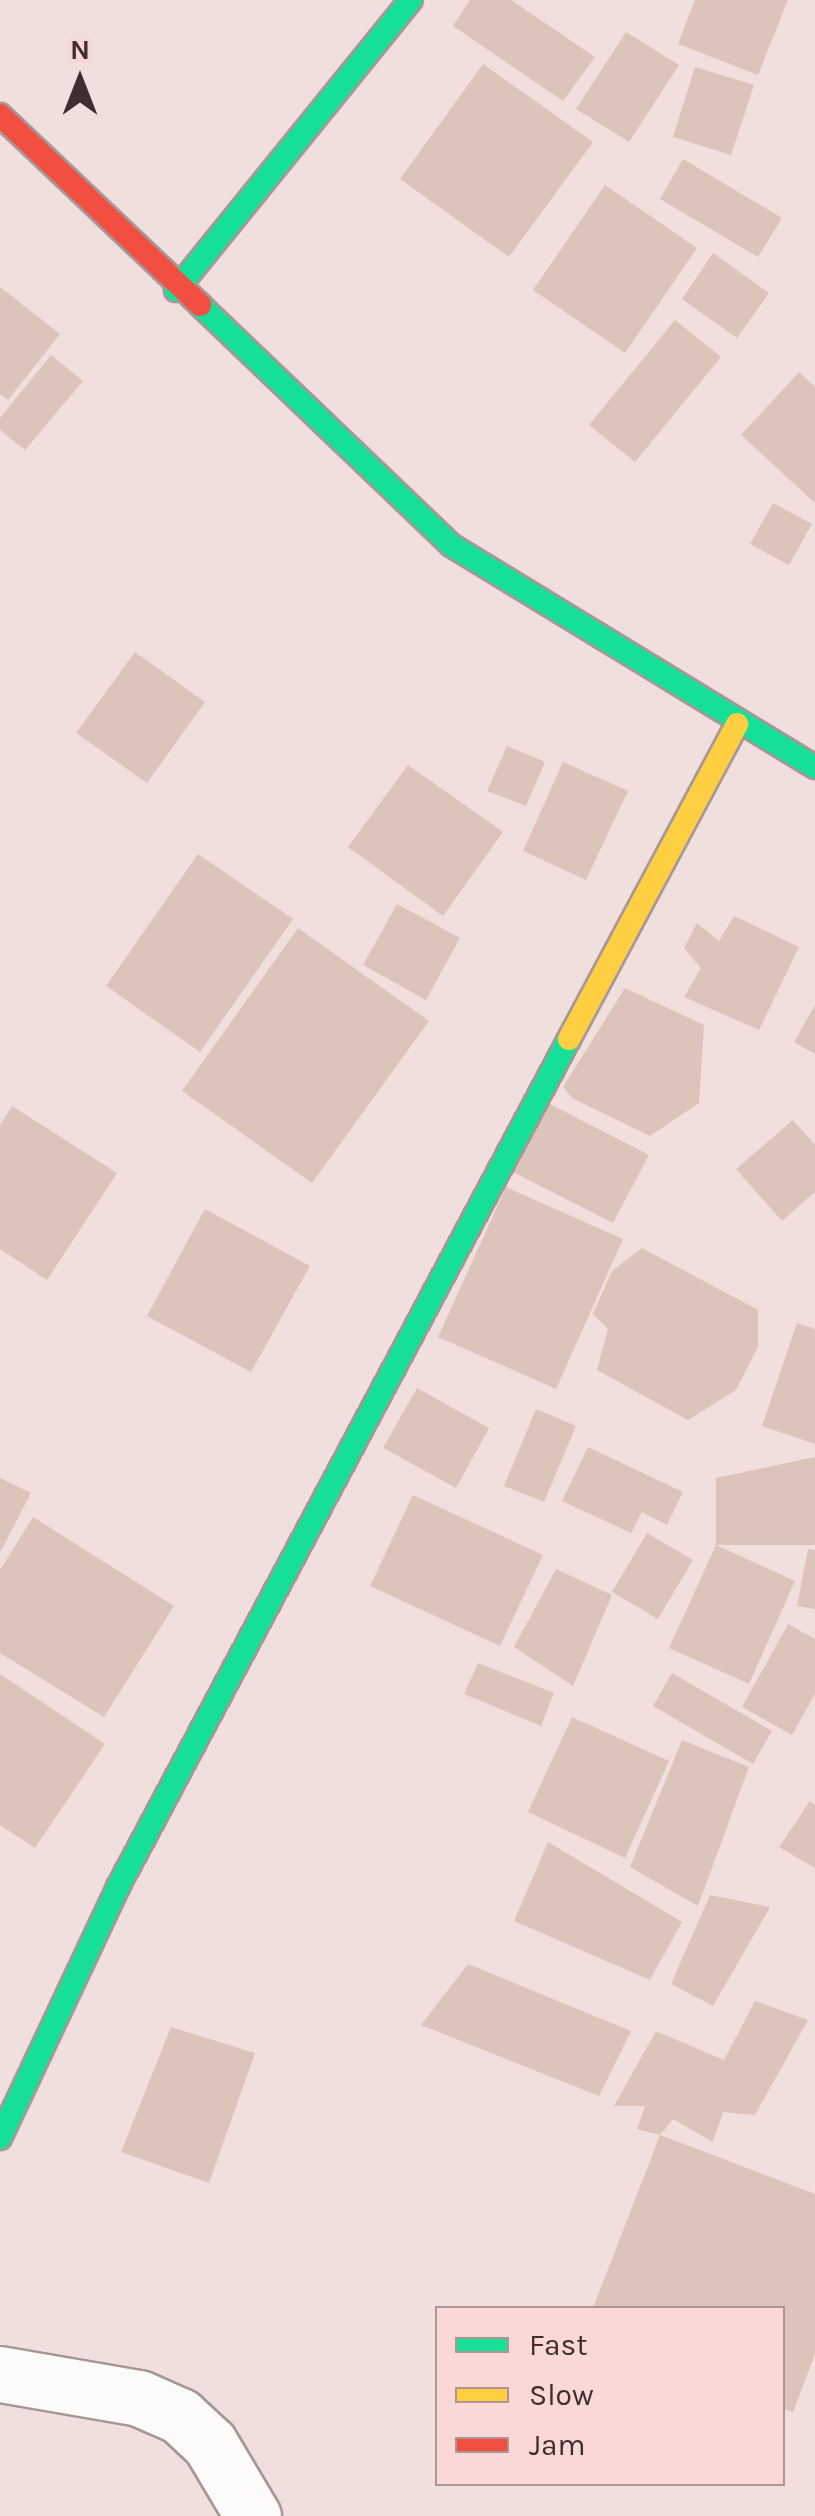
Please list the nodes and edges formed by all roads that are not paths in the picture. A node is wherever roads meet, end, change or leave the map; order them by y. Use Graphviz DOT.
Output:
graph roads {
  1 [pos="411,0"];
  2 [pos="4,128"];
  3 [pos="176,290"];
  4 [pos="737,724"];
  5 [pos="815,767"];
  6 [pos="0,2138"];
  7 [pos="0,2374"];
  8 [pos="254,2516"];
  1 -- 3 [label="street"];
  2 -- 3 [label="street"];
  3 -- 4 [label="street"];
  4 -- 5 [label="street"];
  4 -- 6 [label="street"];
  7 -- 8 [label="street"];
}
